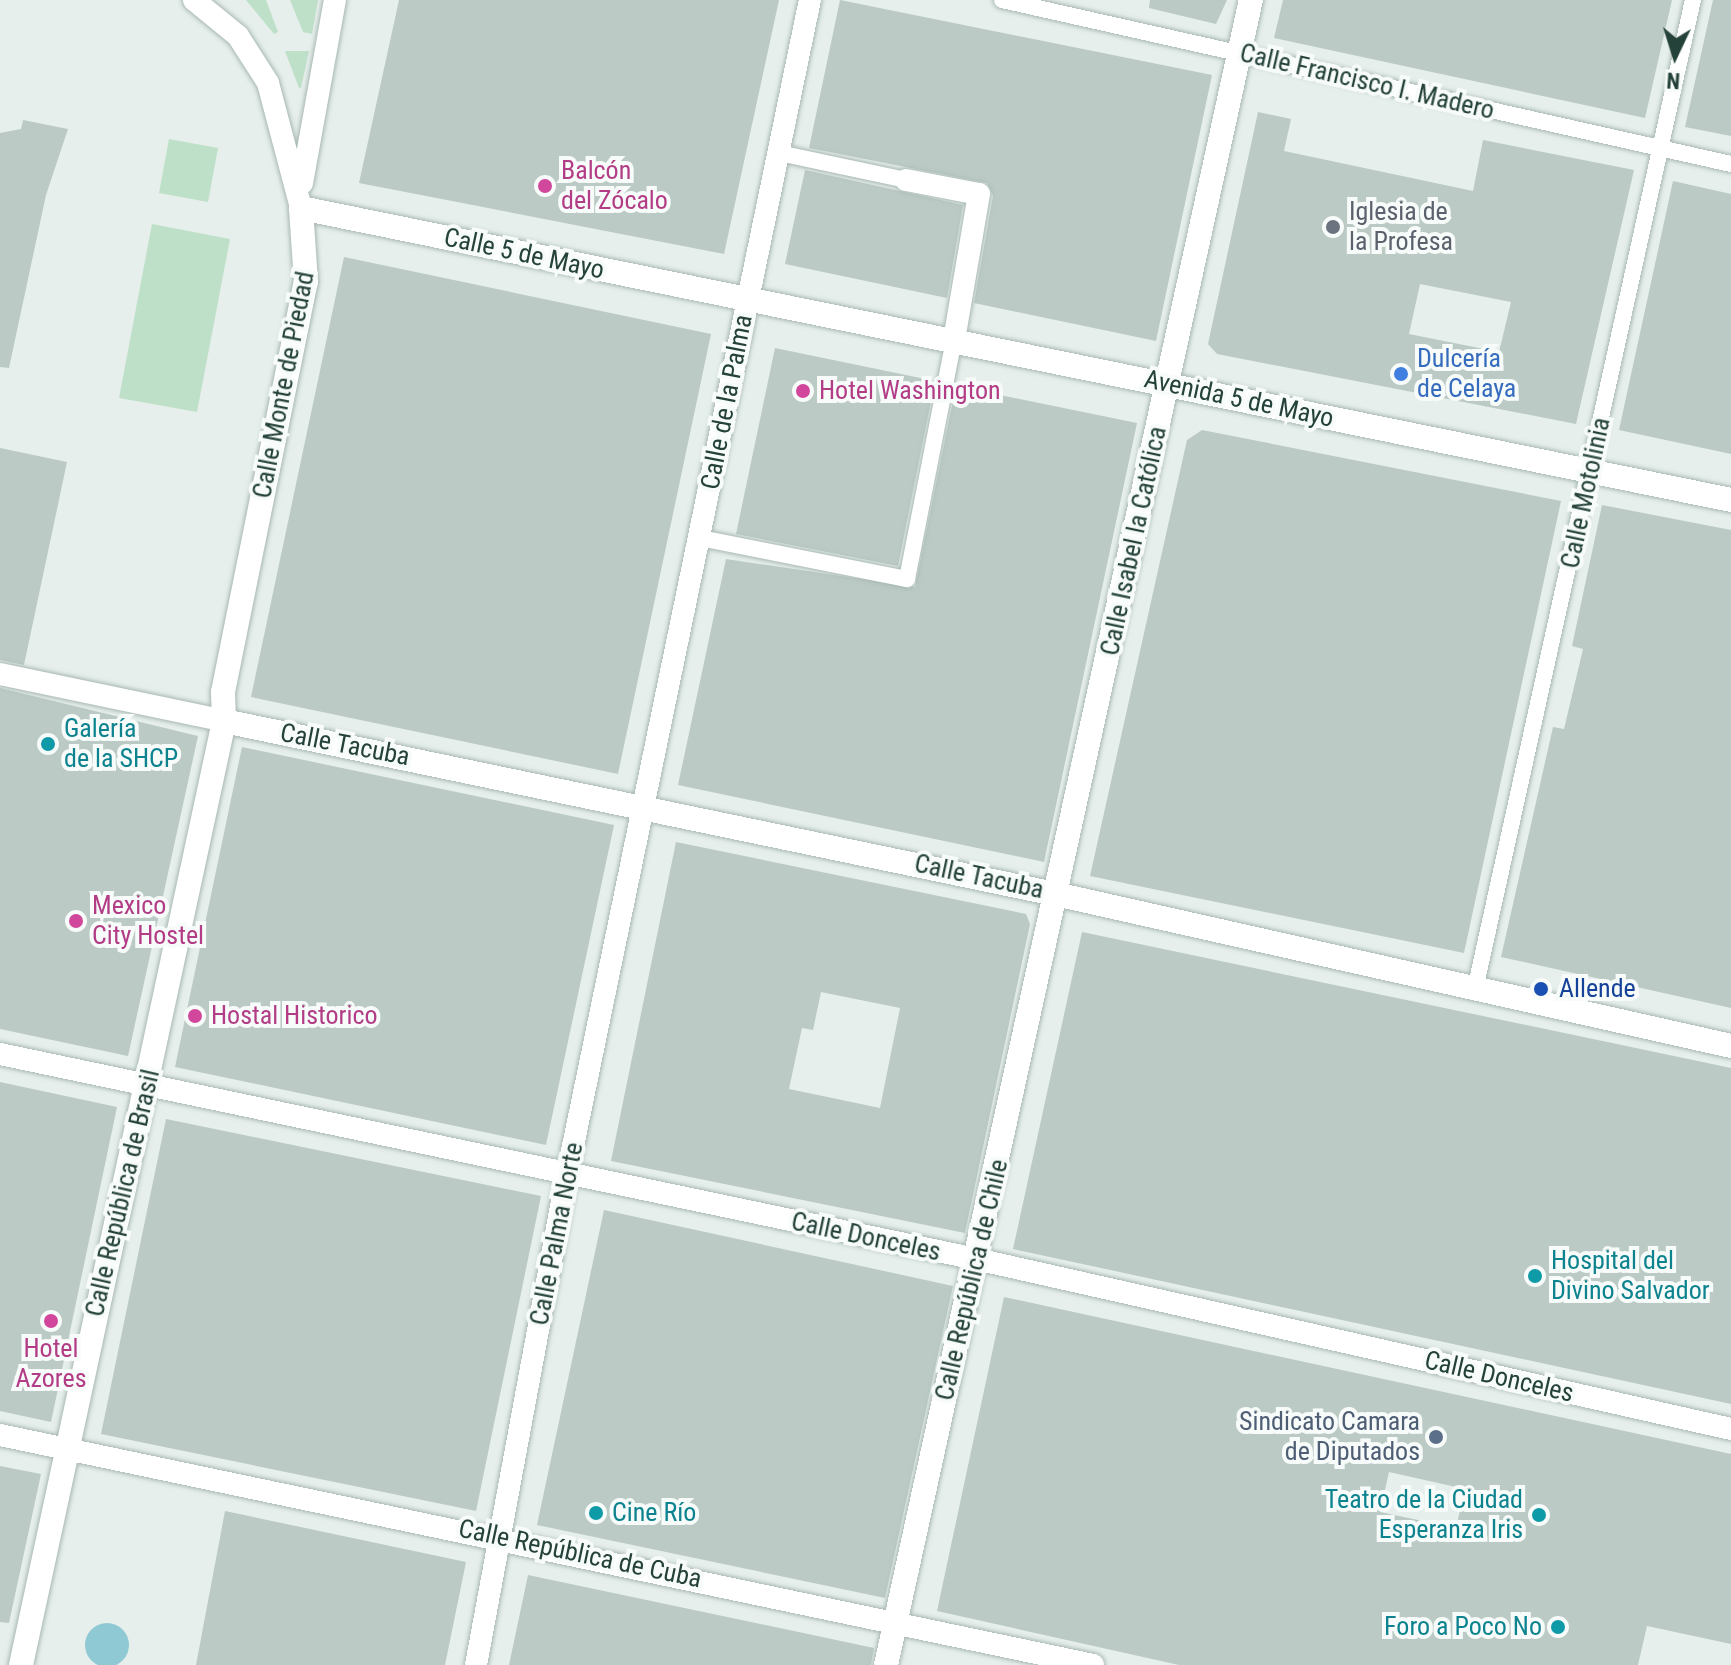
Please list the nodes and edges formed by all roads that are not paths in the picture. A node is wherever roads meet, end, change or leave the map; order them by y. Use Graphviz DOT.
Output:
graph roads {
  1 [pos="194,0"];
  2 [pos="335,0"];
  3 [pos="810,0"];
  4 [pos="1002,0"];
  5 [pos="1251,0"];
  6 [pos="1693,0"];
  7 [pos="1240,53"];
  8 [pos="1659,148"];
  9 [pos="779,153"];
  10 [pos="1731,164"];
  11 [pos="906,180"];
  12 [pos="301,208"];
  13 [pos="746,299"];
  14 [pos="954,340"];
  15 [pos="1167,385"];
  16 [pos="1591,471"];
  17 [pos="1731,500"];
  18 [pos="700,538"];
  19 [pos="0,674"];
  20 [pos="224,721"];
  21 [pos="643,805"];
  22 [pos="1060,895"];
  23 [pos="1476,985"];
  24 [pos="1731,1046"];
  25 [pos="0,1054"];
  26 [pos="147,1083"];
  27 [pos="567,1175"];
  28 [pos="976,1259"];
  29 [pos="1731,1429"];
  30 [pos="0,1435"];
  31 [pos="66,1449"];
  32 [pos="501,1537"];
  33 [pos="895,1622"];
  34 [pos="21,1665"];
  35 [pos="476,1665"];
  36 [pos="886,1665"];
  37 [pos="1093,1665"];
  1 -- 12 [label="street"];
  2 -- 12 [label="street, Calle Monte de Piedad"];
  3 -- 9 [label="street, Calle de la Palma"];
  4 -- 7 [label="street, Calle Francisco I. Madero"];
  5 -- 7 [label="street, Calle Isabel la Católica"];
  6 -- 8 [label="street, Calle Motolinia"];
  7 -- 8 [label="street, Calle Francisco I. Madero"];
  7 -- 15 [label="street, Calle Isabel la Católica"];
  8 -- 10 [label="street, Calle Francisco I. Madero"];
  8 -- 16 [label="street, Calle Motolinia"];
  9 -- 11 [label="street"];
  9 -- 13 [label="street, Calle de la Palma"];
  11 -- 14 [label="street"];
  12 -- 13 [label="street, Calle 5 de Mayo"];
  12 -- 20 [label="street, Calle Monte de Piedad"];
  13 -- 14 [label="street, Avenida 5 de Mayo"];
  13 -- 18 [label="street, Calle de la Palma"];
  14 -- 15 [label="street, Avenida 5 de Mayo"];
  14 -- 18 [label="street"];
  15 -- 16 [label="street, Avenida 5 de Mayo"];
  15 -- 22 [label="street, Calle Isabel la Católica"];
  16 -- 17 [label="street, Avenida 5 de Mayo"];
  16 -- 23 [label="street, Calle Motolinia"];
  18 -- 21 [label="street, Calle de la Palma"];
  19 -- 20 [label="street"];
  20 -- 21 [label="street, Calle Tacuba"];
  20 -- 26 [label="street, Calle República de Brasil"];
  21 -- 22 [label="street, Calle Tacuba"];
  21 -- 27 [label="street, Calle Palma Norte"];
  22 -- 23 [label="street, Calle Tacuba"];
  22 -- 28 [label="street, Calle República de Chile"];
  23 -- 24 [label="street, Calle Tacuba"];
  25 -- 26 [label="street, Calle Donceles"];
  26 -- 27 [label="street, Calle Donceles"];
  26 -- 31 [label="street, Calle República de Brasil"];
  27 -- 28 [label="street, Calle Donceles"];
  27 -- 32 [label="street, Calle Palma Norte"];
  28 -- 29 [label="street, Calle Donceles"];
  28 -- 33 [label="street, Calle República de Chile"];
  30 -- 31 [label="street, Calle República de Cuba"];
  31 -- 32 [label="street, Calle República de Cuba"];
  31 -- 34 [label="street, Calle República de Brasil"];
  32 -- 33 [label="street, Calle República de Cuba"];
  32 -- 35 [label="street, Calle Palma Norte"];
  33 -- 36 [label="street, Calle República de Chile"];
  33 -- 37 [label="street, Calle República de Cuba"];
}
